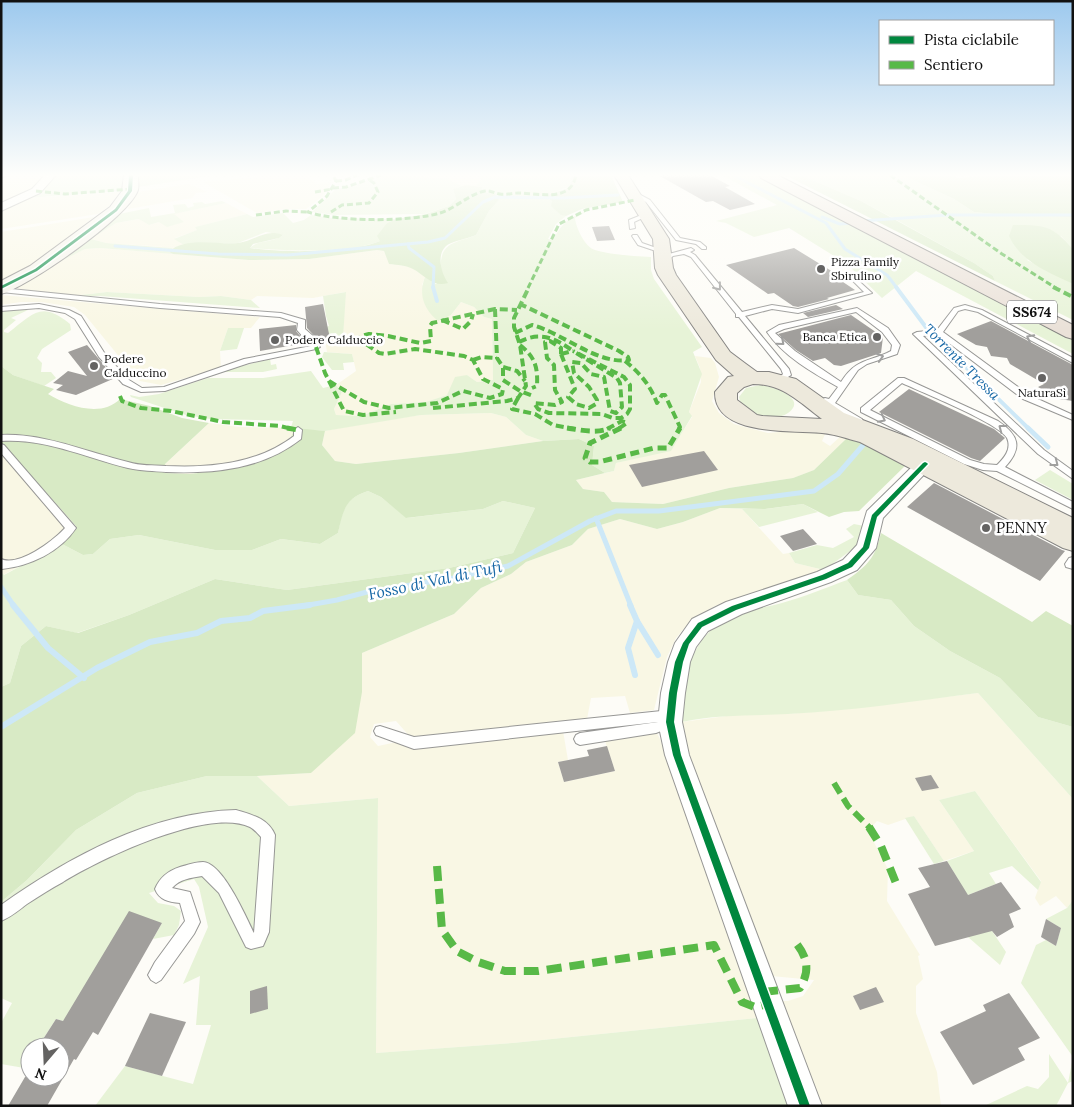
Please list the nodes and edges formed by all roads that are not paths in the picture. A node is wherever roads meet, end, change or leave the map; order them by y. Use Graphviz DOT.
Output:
graph roads {
  1 [pos="94,227"];
  2 [pos="654,227"];
  3 [pos="668,227"];
  4 [pos="866,227"];
  5 [pos="880,227"];
  6 [pos="635,236"];
  7 [pos="685,252"];
  8 [pos="663,256"];
  9 [pos="850,275"];
  10 [pos="1,289"];
  11 [pos="1,309"];
  12 [pos="739,314"];
  13 [pos="1073,325"];
  14 [pos="939,332"];
  15 [pos="1073,333"];
  16 [pos="723,356"];
  17 [pos="1073,361"];
  18 [pos="753,378"];
  19 [pos="730,386"];
  20 [pos="843,386"];
  21 [pos="793,389"];
  22 [pos="830,403"];
  23 [pos="1073,418"];
  24 [pos="788,423"];
  25 [pos="298,430"];
  26 [pos="888,437"];
  27 [pos="1,438"];
  28 [pos="1,447"];
  29 [pos="925,464"];
  30 [pos="999,468"];
  31 [pos="1073,476"];
  32 [pos="1073,506"];
  33 [pos="1073,530"];
  34 [pos="1072,558"];
  35 [pos="1,563"];
  36 [pos="671,718"];
  37 [pos="380,731"];
  38 [pos="580,739"];
  39 [pos="1,914"];
  40 [pos="156,974"];
  41 [pos="805,1106"];
  1 -- 10 [label="street"];
  2 -- 8 [label="main road"];
  3 -- 7 [label="lane"];
  4 -- 15 [label="highway, SS674"];
  5 -- 13 [label="highway, SS674"];
  6 -- 8 [label="lane"];
  7 -- 8 [label="lane"];
  7 -- 12 [label="lane, one-way"];
  8 -- 16 [label="main road"];
  9 -- 12 [label="lane"];
  10 -- 11 [label="lane"];
  12 -- 21 [label="lane"];
  17 -- 14 [label="lane, one-way"];
  14 -- 23 [label="lane"];
  14 -- 31 [label="lane, one-way"];
  16 -- 18 [label="main road"];
  16 -- 19 [label="main road"];
  18 -- 19 [label="main road"];
  18 -- 21 [label="main road"];
  19 -- 24 [label="main road"];
  20 -- 20 [label="lane, one-way"];
  20 -- 22 [label="lane"];
  21 -- 22 [label="lane"];
  21 -- 24 [label="main road"];
  21 -- 26 [label="main road"];
  22 -- 26 [label="lane"];
  24 -- 29 [label="main road"];
  25 -- 27 [label="lane"];
  26 -- 33 [label="main road"];
  28 -- 35 [label="lane"];
  29 -- 34 [label="main road"];
  29 -- 36 [label="street"];
  30 -- 30 [label="lane, one-way"];
  30 -- 32 [label="lane"];
  36 -- 37 [label="lane"];
  36 -- 38 [label="lane"];
  36 -- 41 [label="street"];
  39 -- 40 [label="lane"];
}
